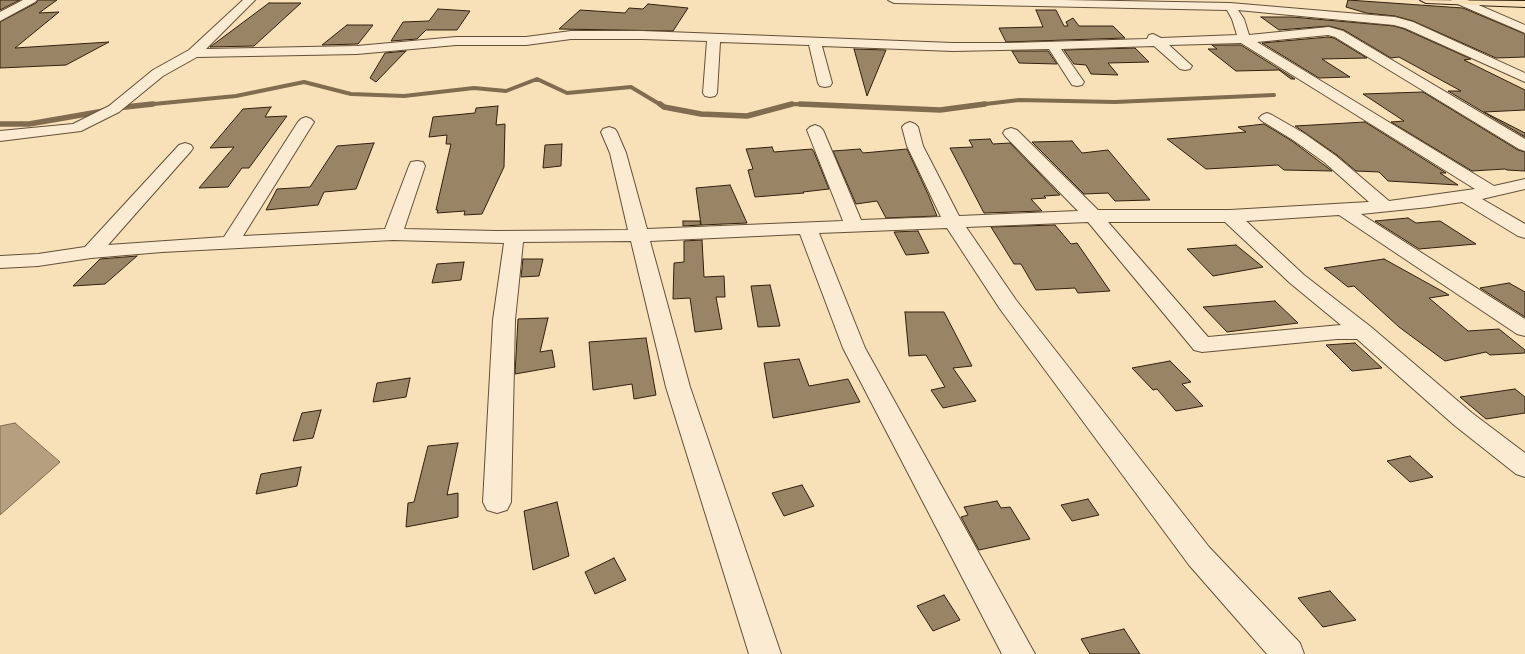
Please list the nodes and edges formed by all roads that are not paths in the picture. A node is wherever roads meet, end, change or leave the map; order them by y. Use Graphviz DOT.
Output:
graph roads {
  1 [pos="31,0"];
  2 [pos="249,0"];
  3 [pos="894,0"];
  4 [pos="1426,0"];
  5 [pos="1459,1"];
  6 [pos="1525,4"];
  7 [pos="1230,6"];
  8 [pos="0,17"];
  9 [pos="1141,28"];
  10 [pos="1525,29"];
  11 [pos="714,38"];
  12 [pos="1244,39"];
  13 [pos="815,42"];
  14 [pos="1158,42"];
  15 [pos="1052,45"];
  16 [pos="194,53"];
  17 [pos="1185,66"];
  18 [pos="1525,78"];
  19 [pos="1077,82"];
  20 [pos="825,83"];
  21 [pos="710,93"];
  22 [pos="1267,118"];
  23 [pos="306,122"];
  24 [pos="910,127"];
  25 [pos="815,130"];
  26 [pos="609,132"];
  27 [pos="1011,133"];
  28 [pos="0,136"];
  29 [pos="1525,146"];
  30 [pos="185,148"];
  31 [pos="417,166"];
  32 [pos="1525,184"];
  33 [pos="1491,192"];
  34 [pos="1464,196"];
  35 [pos="1385,207"];
  36 [pos="1343,210"];
  37 [pos="1093,216"];
  38 [pos="1230,216"];
  39 [pos="953,222"];
  40 [pos="854,226"];
  41 [pos="807,228"];
  42 [pos="1525,232"];
  43 [pos="393,234"];
  44 [pos="639,236"];
  45 [pos="514,237"];
  46 [pos="230,242"];
  47 [pos="91,252"];
  48 [pos="0,262"];
  49 [pos="1525,329"];
  50 [pos="1363,332"];
  51 [pos="1525,467"];
  52 [pos="497,502"];
  53 [pos="765,654"];
  54 [pos="1019,654"];
  55 [pos="1288,654"];
  1 -- 8 [label="street"];
  2 -- 16 [label="street"];
  3 -- 7 [label="street"];
  4 -- 5 [label="main road"];
  5 -- 6 [label="main road"];
  5 -- 10 [label="street"];
  7 -- 12 [label="street"];
  7 -- 18 [label="street"];
  9 -- 14 [label="street"];
  11 -- 13 [label="street"];
  11 -- 16 [label="street"];
  11 -- 21 [label="street"];
  12 -- 14 [label="street"];
  12 -- 29 [label="street"];
  12 -- 33 [label="street"];
  13 -- 15 [label="street"];
  13 -- 20 [label="street"];
  14 -- 15 [label="street"];
  14 -- 17 [label="street"];
  15 -- 19 [label="street"];
  16 -- 28 [label="street"];
  22 -- 35 [label="street"];
  23 -- 46 [label="street"];
  24 -- 39 [label="street"];
  25 -- 40 [label="street"];
  26 -- 44 [label="street"];
  27 -- 37 [label="street"];
  30 -- 47 [label="street"];
  31 -- 43 [label="street"];
  32 -- 33 [label="street"];
  33 -- 34 [label="street"];
  34 -- 35 [label="street"];
  34 -- 42 [label="street"];
  35 -- 36 [label="street"];
  36 -- 38 [label="street"];
  36 -- 49 [label="street"];
  37 -- 38 [label="street"];
  37 -- 39 [label="street"];
  37 -- 50 [label="street"];
  38 -- 50 [label="street"];
  39 -- 40 [label="street"];
  39 -- 55 [label="street"];
  40 -- 41 [label="street"];
  41 -- 44 [label="street"];
  41 -- 54 [label="street"];
  43 -- 45 [label="street"];
  43 -- 46 [label="street"];
  44 -- 45 [label="street"];
  44 -- 53 [label="street"];
  45 -- 52 [label="street"];
  46 -- 47 [label="street"];
  47 -- 48 [label="street"];
  50 -- 51 [label="street"];
}
